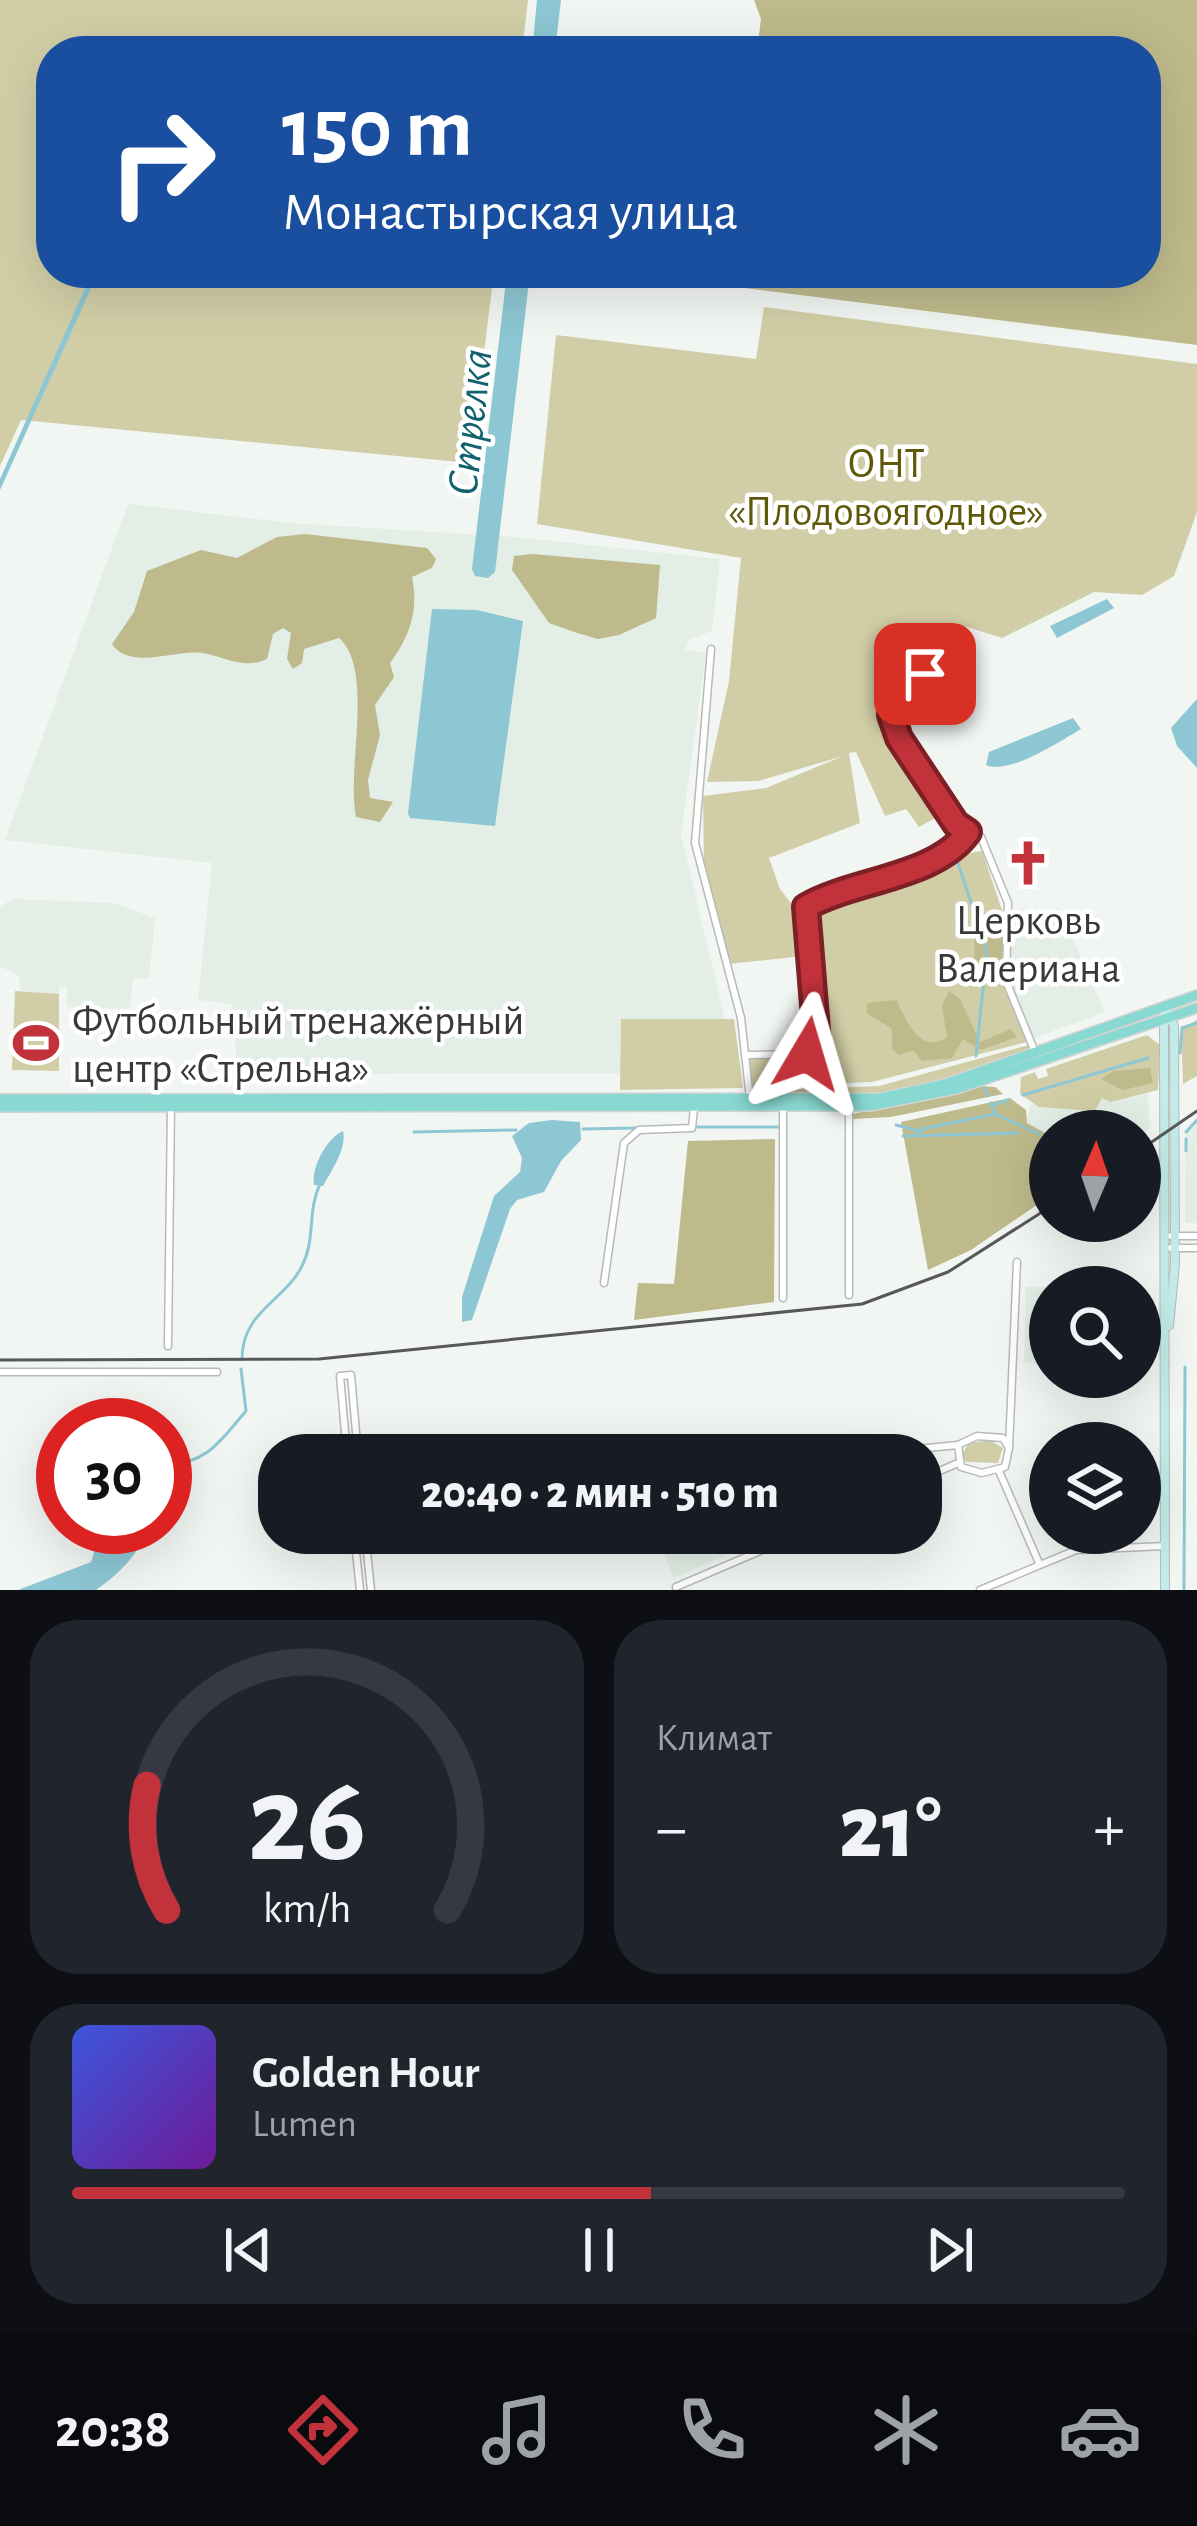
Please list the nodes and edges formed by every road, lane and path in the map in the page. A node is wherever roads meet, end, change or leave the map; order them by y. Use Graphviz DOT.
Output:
graph roads {
  1 [pos="711,649"];
  2 [pos="925,674"];
  3 [pos="968,832"];
  4 [pos="1197,995"];
  5 [pos="1197,1008"];
  6 [pos="1167,1014"];
  7 [pos="1035,1052"];
  8 [pos="747,1055"];
  9 [pos="751,1100"];
  10 [pos="0,1103"];
  11 [pos="171,1106"];
  12 [pos="783,1106"];
  13 [pos="694,1107"];
  14 [pos="849,1107"];
  15 [pos="1170,1236"];
  16 [pos="1197,1236"];
  17 [pos="1170,1248"];
  18 [pos="1197,1248"];
  19 [pos="1018,1262"];
  20 [pos="604,1283"];
  21 [pos="849,1295"];
  22 [pos="783,1298"];
  23 [pos="169,1346"];
  24 [pos="0,1372"];
  25 [pos="217,1372"];
  26 [pos="345,1434"];
  27 [pos="356,1434"];
  28 [pos="958,1445"];
  29 [pos="942,1447"];
  30 [pos="1009,1448"];
  31 [pos="958,1463"];
  32 [pos="942,1470"];
  33 [pos="999,1471"];
  34 [pos="1165,1546"];
  35 [pos="356,1554"];
  36 [pos="367,1554"];
  37 [pos="753,1554"];
  38 [pos="1040,1563"];
  39 [pos="676,1587"];
  40 [pos="360,1590"];
  41 [pos="371,1590"];
  42 [pos="980,1590"];
  43 [pos="1165,1590"];
  1 -- 8 [label="street"];
  2 -- 3 [label="street"];
  3 -- 7 [label="street"];
  3 -- 8 [label="street"];
  4 -- 6 [label="main road"];
  5 -- 6 [label="main road"];
  6 -- 7 [label="main road"];
  6 -- 14 [label="main road"];
  6 -- 15 [label="main road"];
  7 -- 9 [label="main road"];
  8 -- 9 [label="street"];
  9 -- 10 [label="main road"];
  10 -- 11 [label="main road"];
  11 -- 13 [label="main road"];
  11 -- 23 [label="street"];
  12 -- 13 [label="main road"];
  12 -- 14 [label="main road"];
  12 -- 22 [label="street"];
  13 -- 20 [label="street"];
  14 -- 21 [label="street"];
  15 -- 16 [label="street"];
  15 -- 17 [label="main road"];
  17 -- 18 [label="street"];
  17 -- 34 [label="main road"];
  19 -- 30 [label="street"];
  24 -- 25 [label="street"];
  26 -- 27 [label="street"];
  28 -- 29 [label="street"];
  28 -- 30 [label="street"];
  28 -- 31 [label="street"];
  30 -- 33 [label="street"];
  31 -- 32 [label="street"];
  31 -- 33 [label="street"];
  33 -- 38 [label="street"];
  34 -- 38 [label="street"];
  34 -- 43 [label="main road"];
  35 -- 40 [label="street"];
  36 -- 41 [label="street"];
  37 -- 39 [label="street"];
  38 -- 42 [label="street"];
}
